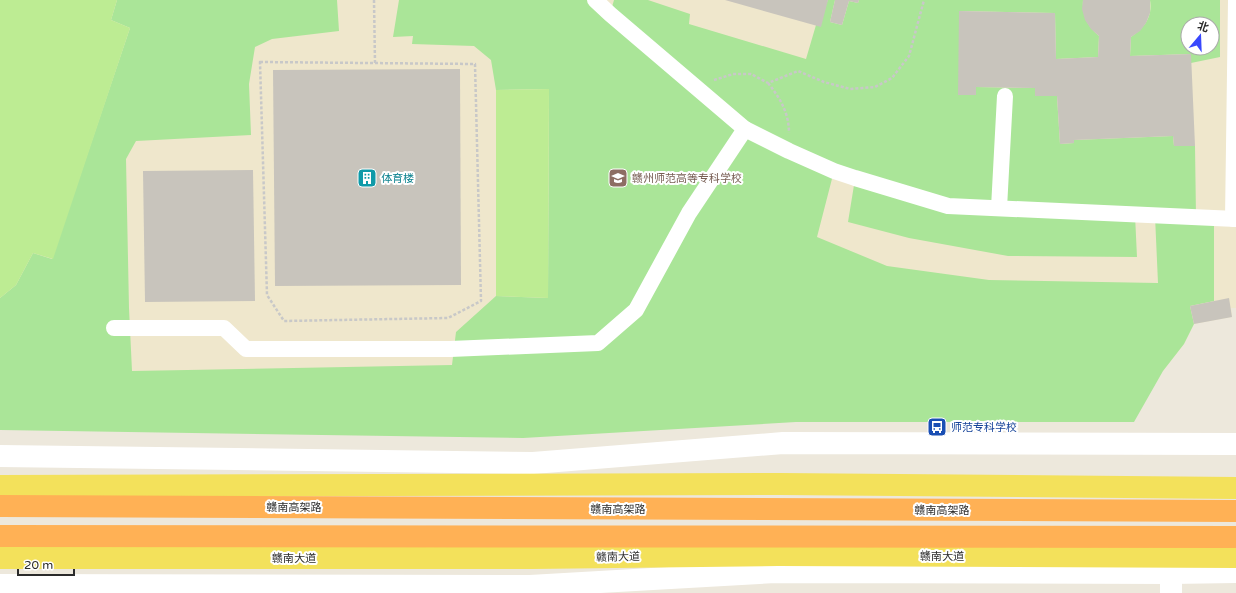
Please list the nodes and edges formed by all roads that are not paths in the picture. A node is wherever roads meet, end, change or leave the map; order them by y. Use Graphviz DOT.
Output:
graph roads {
  1 [pos="595,0"];
  2 [pos="1236,0"];
  3 [pos="1006,96"];
  4 [pos="745,129"];
  5 [pos="999,208"];
  6 [pos="1235,219"];
  7 [pos="114,328"];
  8 [pos="1236,444"];
  9 [pos="0,456"];
  10 [pos="0,486"];
  11 [pos="1236,488"];
  12 [pos="0,506"];
  13 [pos="1236,512"];
  14 [pos="0,536"];
  15 [pos="1236,538"];
  16 [pos="1236,557"];
  17 [pos="0,558"];
  18 [pos="1236,572"];
  19 [pos="1171,583"];
  20 [pos="13,587"];
  21 [pos="607,587"];
  22 [pos="576,588"];
  1 -- 4 [label="street"];
  2 -- 6 [label="street"];
  3 -- 5 [label="street"];
  4 -- 5 [label="street"];
  4 -- 7 [label="street"];
  5 -- 6 [label="street"];
  8 -- 9 [label="street"];
  10 -- 11 [label="main road"];
  12 -- 13 [label="highway, 赣南高架路"];
  14 -- 15 [label="highway"];
  16 -- 17 [label="main road, 赣南大道"];
  18 -- 19 [label="street"];
  19 -- 21 [label="street"];
  20 -- 22 [label="street"];
  21 -- 22 [label="street"];
}
